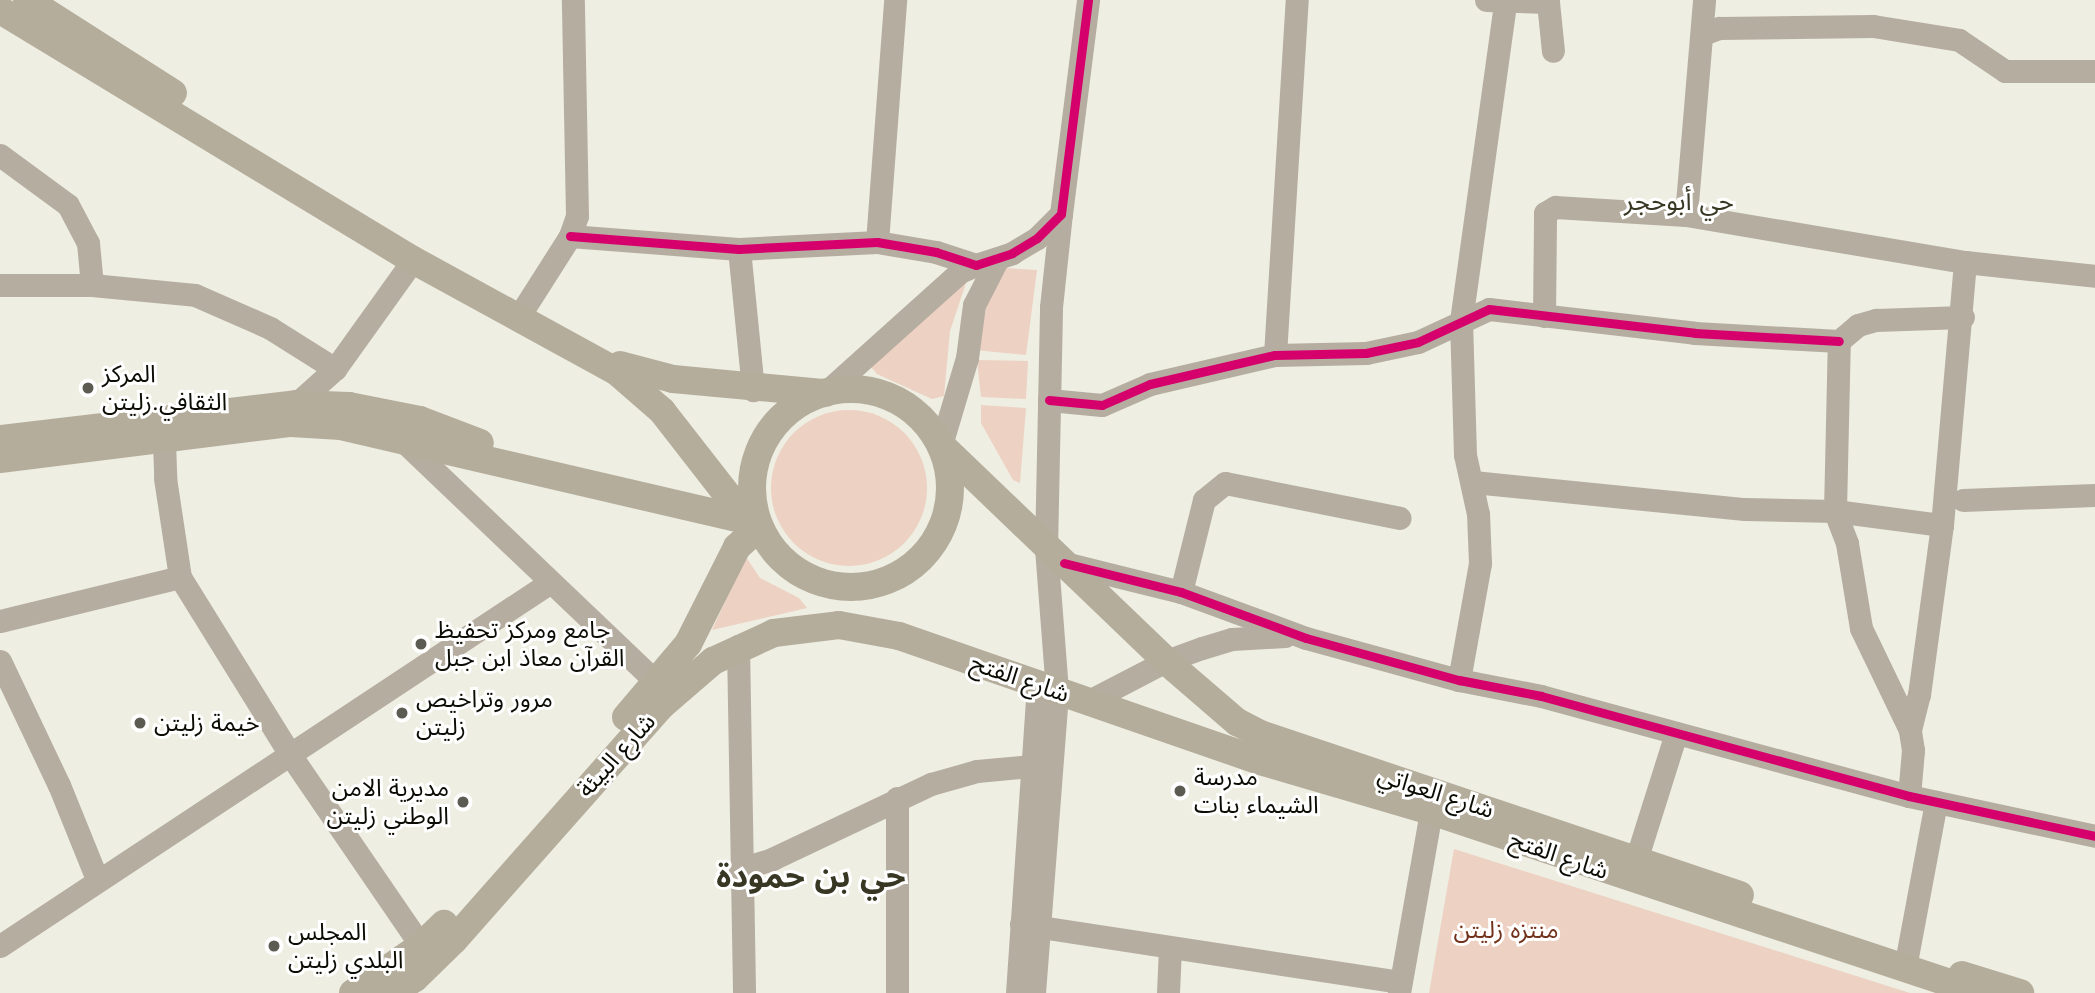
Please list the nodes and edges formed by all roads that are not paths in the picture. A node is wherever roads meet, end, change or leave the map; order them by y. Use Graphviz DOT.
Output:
graph roads {
  1 [pos="27,0"];
  2 [pos="573,0"];
  3 [pos="895,0"];
  4 [pos="1088,0"];
  5 [pos="1297,0"];
  6 [pos="1704,0"];
  7 [pos="1495,1"];
  8 [pos="0,9"];
  9 [pos="1703,34"];
  10 [pos="1553,51"];
  11 [pos="2095,71"];
  12 [pos="0,155"];
  13 [pos="1061,214"];
  14 [pos="1686,215"];
  15 [pos="570,236"];
  16 [pos="877,242"];
  17 [pos="739,249"];
  18 [pos="412,260"];
  19 [pos="986,262"];
  20 [pos="1965,262"];
  21 [pos="2095,276"];
  22 [pos="0,285"];
  23 [pos="92,285"];
  24 [pos="522,313"];
  25 [pos="1544,316"];
  26 [pos="1964,317"];
  27 [pos="1461,321"];
  28 [pos="1839,341"];
  29 [pos="1275,355"];
  30 [pos="335,369"];
  31 [pos="753,390"];
  32 [pos="825,393"];
  33 [pos="1049,400"];
  34 [pos="296,404"];
  35 [pos="0,439"];
  36 [pos="401,439"];
  37 [pos="164,441"];
  38 [pos="941,444"];
  39 [pos="0,459"];
  40 [pos="1473,482"];
  41 [pos="723,493"];
  42 [pos="2095,495"];
  43 [pos="1963,500"];
  44 [pos="1835,511"];
  45 [pos="757,517"];
  46 [pos="1400,518"];
  47 [pos="1942,525"];
  48 [pos="1055,556"];
  49 [pos="180,577"];
  50 [pos="550,583"];
  51 [pos="850,590"];
  52 [pos="1181,592"];
  53 [pos="0,621"];
  54 [pos="818,625"];
  55 [pos="899,636"];
  56 [pos="1306,638"];
  57 [pos="738,646"];
  58 [pos="0,661"];
  59 [pos="1166,661"];
  60 [pos="1459,680"];
  61 [pos="656,682"];
  62 [pos="1047,688"];
  63 [pos="1089,701"];
  64 [pos="1910,730"];
  65 [pos="1676,733"];
  66 [pos="291,756"];
  67 [pos="1031,766"];
  68 [pos="1909,796"];
  69 [pos="897,798"];
  70 [pos="1936,802"];
  71 [pos="1430,811"];
  72 [pos="2095,836"];
  73 [pos="1637,857"];
  74 [pos="740,869"];
  75 [pos="97,879"];
  76 [pos="1030,925"];
  77 [pos="0,946"];
  78 [pos="421,946"];
  79 [pos="1170,948"];
  80 [pos="1907,957"];
  81 [pos="415,985"];
  82 [pos="1399,988"];
  83 [pos="353,993"];
  84 [pos="391,993"];
  85 [pos="744,993"];
  86 [pos="897,993"];
  87 [pos="1017,993"];
  88 [pos="1034,993"];
  89 [pos="1168,993"];
  90 [pos="1980,993"];
  91 [pos="2020,993"];
  1 -- 24 [label="main road"];
  2 -- 15 [label="street"];
  3 -- 16 [label="street"];
  4 -- 13 [label="street"];
  5 -- 29 [label="street"];
  6 -- 9 [label="street"];
  7 -- 10 [label="street"];
  7 -- 27 [label="street"];
  8 -- 18 [label="main road"];
  9 -- 11 [label="street"];
  9 -- 14 [label="street"];
  12 -- 23 [label="street"];
  13 -- 19 [label="street"];
  13 -- 33 [label="street"];
  14 -- 20 [label="street"];
  14 -- 25 [label="street"];
  15 -- 17 [label="street"];
  15 -- 24 [label="street"];
  16 -- 17 [label="street"];
  16 -- 19 [label="street"];
  17 -- 31 [label="street"];
  18 -- 30 [label="street"];
  18 -- 41 [label="main road"];
  19 -- 32 [label="street"];
  19 -- 38 [label="street"];
  20 -- 21 [label="street"];
  20 -- 26 [label="street"];
  22 -- 23 [label="street"];
  23 -- 30 [label="street"];
  24 -- 31 [label="main road"];
  25 -- 27 [label="street"];
  25 -- 28 [label="street"];
  26 -- 28 [label="street"];
  26 -- 47 [label="street"];
  27 -- 29 [label="street"];
  27 -- 40 [label="street"];
  28 -- 44 [label="street"];
  29 -- 33 [label="street"];
  30 -- 34 [label="street"];
  31 -- 32 [label="main road"];
  32 -- 38 [label="main road"];
  32 -- 45 [label="main road"];
  33 -- 48 [label="street"];
  34 -- 35 [label="main road"];
  34 -- 41 [label="main road"];
  36 -- 37 [label="main road"];
  36 -- 45 [label="main road"];
  36 -- 50 [label="street"];
  37 -- 39 [label="main road"];
  37 -- 49 [label="street"];
  38 -- 48 [label="main road, شارع العواتي"];
  38 -- 51 [label="main road"];
  40 -- 44 [label="street"];
  40 -- 60 [label="street"];
  41 -- 45 [label="main road"];
  42 -- 43 [label="street"];
  44 -- 47 [label="street"];
  44 -- 64 [label="street"];
  45 -- 51 [label="main road"];
  45 -- 61 [label="main road, شارع البيئة"];
  46 -- 52 [label="street"];
  47 -- 64 [label="street"];
  48 -- 52 [label="street"];
  48 -- 59 [label="main road, شارع العواتي"];
  48 -- 62 [label="street"];
  49 -- 53 [label="street"];
  49 -- 66 [label="street"];
  50 -- 61 [label="street"];
  50 -- 66 [label="street"];
  51 -- 54 [label="main road"];
  51 -- 55 [label="main road"];
  52 -- 56 [label="street"];
  54 -- 55 [label="main road, شارع البيئة"];
  54 -- 57 [label="main road, شارع البيئة"];
  55 -- 62 [label="main road, شارع الفتح"];
  56 -- 59 [label="street"];
  56 -- 60 [label="street"];
  57 -- 74 [label="street"];
  57 -- 81 [label="main road, شارع البيئة"];
  58 -- 75 [label="street"];
  59 -- 63 [label="street"];
  59 -- 73 [label="main road, شارع العواتي"];
  60 -- 65 [label="street"];
  61 -- 78 [label="main road, شارع البيئة"];
  62 -- 63 [label="main road, شارع الفتح"];
  62 -- 67 [label="street"];
  62 -- 76 [label="street"];
  63 -- 71 [label="main road, شارع الفتح"];
  64 -- 68 [label="street"];
  65 -- 68 [label="street"];
  65 -- 73 [label="street"];
  66 -- 75 [label="street"];
  66 -- 78 [label="street"];
  67 -- 69 [label="street"];
  67 -- 76 [label="street"];
  68 -- 70 [label="street"];
  69 -- 74 [label="street"];
  69 -- 86 [label="street"];
  70 -- 72 [label="street"];
  70 -- 80 [label="street"];
  71 -- 82 [label="street"];
  71 -- 90 [label="main road, شارع الفتح"];
  73 -- 80 [label="main road, شارع العواتي"];
  74 -- 85 [label="street"];
  75 -- 77 [label="street"];
  76 -- 79 [label="street"];
  76 -- 87 [label="street"];
  76 -- 88 [label="street"];
  78 -- 83 [label="main road, شارع البيئة"];
  79 -- 82 [label="street"];
  79 -- 89 [label="street"];
  80 -- 91 [label="main road, شارع العواتي"];
  81 -- 84 [label="main road, شارع البيئة"];
}
